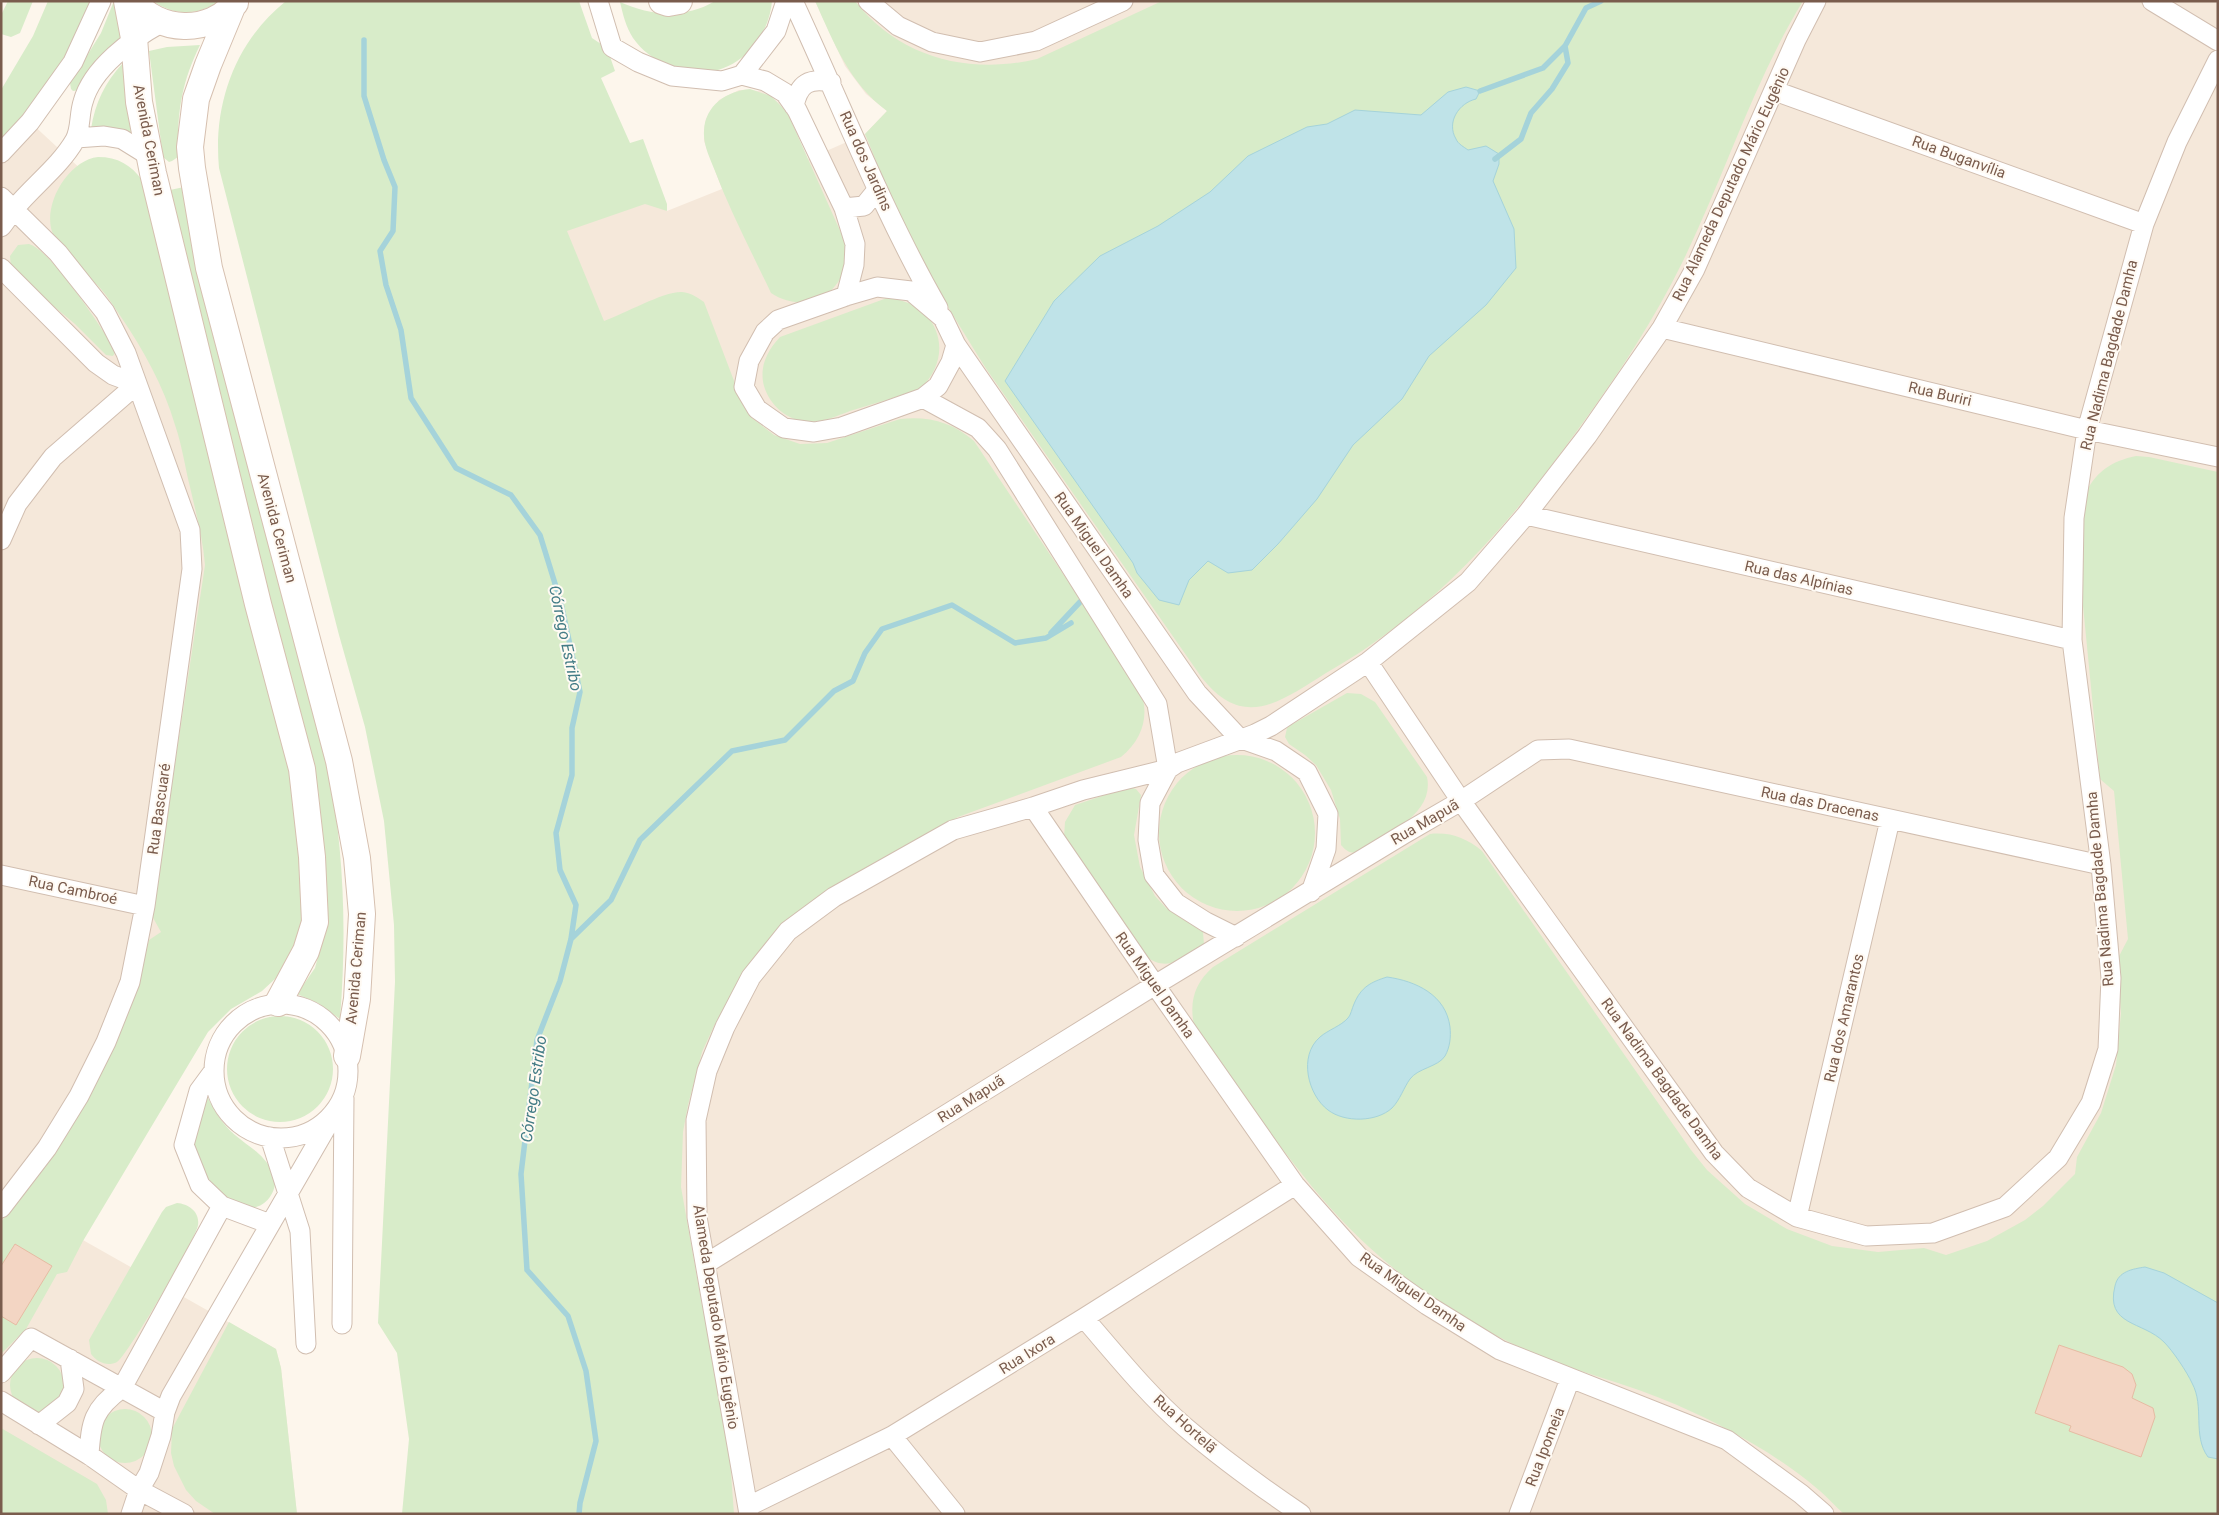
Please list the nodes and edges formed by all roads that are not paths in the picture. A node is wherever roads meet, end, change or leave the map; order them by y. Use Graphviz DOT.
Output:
graph roads {
  1 [pos="101,1"];
  2 [pos="127,1"];
  3 [pos="134,1"];
  4 [pos="598,1"];
  5 [pos="662,1"];
  6 [pos="679,1"];
  7 [pos="786,1"];
  8 [pos="794,1"];
  9 [pos="868,1"];
  10 [pos="1123,1"];
  11 [pos="1816,1"];
  12 [pos="2152,1"];
  13 [pos="234,4"];
  14 [pos="161,23"];
  15 [pos="134,38"];
  16 [pos="2218,41"];
  17 [pos="2218,60"];
  18 [pos="742,75"];
  19 [pos="831,82"];
  20 [pos="55,89"];
  21 [pos="1774,91"];
  22 [pos="83,101"];
  23 [pos="794,106"];
  24 [pos="76,138"];
  25 [pos="1,153"];
  26 [pos="151,158"];
  27 [pos="192,168"];
  28 [pos="877,190"];
  29 [pos="8,203"];
  30 [pos="844,208"];
  31 [pos="2144,224"];
  32 [pos="1,227"];
  33 [pos="1,268"];
  34 [pos="846,296"];
  35 [pos="943,318"];
  36 [pos="1662,328"];
  37 [pos="956,345"];
  38 [pos="137,384"];
  39 [pos="923,398"];
  40 [pos="2087,430"];
  41 [pos="2218,457"];
  42 [pos="1526,515"];
  43 [pos="1,540"];
  44 [pos="2072,640"];
  45 [pos="1368,662"];
  46 [pos="1247,736"];
  47 [pos="1538,750"];
  48 [pos="1168,769"];
  49 [pos="1461,802"];
  50 [pos="1034,807"];
  51 [pos="1890,820"];
  52 [pos="2101,865"];
  53 [pos="1,874"];
  54 [pos="1310,892"];
  55 [pos="145,906"];
  56 [pos="1236,937"];
  57 [pos="1155,985"];
  58 [pos="278,1003"];
  59 [pos="347,1056"];
  60 [pos="213,1072"];
  61 [pos="341,1100"];
  62 [pos="270,1137"];
  63 [pos="1295,1185"];
  64 [pos="287,1194"];
  65 [pos="222,1206"];
  66 [pos="1,1208"];
  67 [pos="1797,1217"];
  68 [pos="270,1224"];
  69 [pos="707,1263"];
  70 [pos="1084,1318"];
  71 [pos="342,1324"];
  72 [pos="306,1344"];
  73 [pos="70,1359"];
  74 [pos="1,1373"];
  75 [pos="1570,1380"];
  76 [pos="122,1388"];
  77 [pos="1,1401"];
  78 [pos="165,1412"];
  79 [pos="40,1425"];
  80 [pos="892,1436"];
  81 [pos="89,1455"];
  82 [pos="139,1490"];
  83 [pos="749,1510"];
  84 [pos="131,1514"];
  85 [pos="184,1514"];
  86 [pos="955,1514"];
  87 [pos="1301,1514"];
  88 [pos="1519,1514"];
  89 [pos="1824,1514"];
  1 -- 20 [label="street"];
  2 -- 15 [label="street, Avenida Ceriman"];
  3 -- 14 [label="street"];
  4 -- 18 [label="street"];
  5 -- 6 [label="street"];
  7 -- 18 [label="street"];
  8 -- 19 [label="street, Rua dos Jardins"];
  9 -- 10 [label="street"];
  11 -- 21 [label="street, Rua Alameda Deputado Mário Eugênio"];
  12 -- 16 [label="street"];
  13 -- 14 [label="street"];
  13 -- 27 [label="street, Avenida Ceriman"];
  14 -- 15 [label="street"];
  15 -- 22 [label="street"];
  15 -- 26 [label="street, Avenida Ceriman"];
  17 -- 31 [label="street, Rua Nadima Bagdade Damha"];
  18 -- 23 [label="street"];
  19 -- 23 [label="street"];
  19 -- 28 [label="street, Rua dos Jardins"];
  20 -- 22 [label="street"];
  20 -- 25 [label="street"];
  21 -- 31 [label="street, Rua Buganvília"];
  21 -- 36 [label="street, Rua Alameda Deputado Mário Eugênio"];
  22 -- 24 [label="street"];
  23 -- 30 [label="street"];
  24 -- 26 [label="street"];
  24 -- 29 [label="street"];
  26 -- 27 [label="street"];
  26 -- 58 [label="street, Avenida Ceriman"];
  27 -- 59 [label="street, Avenida Ceriman"];
  28 -- 30 [label="street"];
  28 -- 35 [label="street, Rua dos Jardins"];
  29 -- 32 [label="street"];
  29 -- 38 [label="street, Rua Bascuaré"];
  30 -- 34 [label="street"];
  31 -- 40 [label="street, Rua Nadima Bagdade Damha"];
  33 -- 38 [label="street"];
  34 -- 35 [label="street"];
  34 -- 39 [label="street"];
  35 -- 37 [label="street"];
  36 -- 40 [label="street, Rua Buriri"];
  36 -- 42 [label="street, Rua Alameda Deputado Mário Eugênio"];
  37 -- 39 [label="street"];
  37 -- 46 [label="street, Rua Miguel Damha"];
  38 -- 43 [label="street"];
  38 -- 55 [label="street, Rua Bascuaré"];
  39 -- 48 [label="street, Rua Miguel Damha"];
  40 -- 41 [label="street, Rua Buriri"];
  40 -- 44 [label="street, Rua Nadima Bagdade Damha"];
  42 -- 44 [label="street, Rua das Alpínias"];
  42 -- 45 [label="street, Rua Alameda Deputado Mário Eugênio"];
  44 -- 52 [label="street, Rua Nadima Bagdade Damha"];
  45 -- 46 [label="street, Rua Alameda Deputado Mário Eugênio"];
  45 -- 49 [label="street, Rua Nadima Bagdade Damha"];
  46 -- 48 [label="street, Rua Alameda Deputado Mário Eugênio"];
  46 -- 54 [label="street"];
  47 -- 49 [label="street, Rua Mapuã"];
  47 -- 51 [label="street, Rua das Dracenas"];
  48 -- 50 [label="street, Alameda Deputado Mário Eugênio"];
  48 -- 56 [label="street"];
  49 -- 54 [label="street, Rua Mapuã"];
  49 -- 67 [label="street, Rua Nadima Bagdade Damha"];
  50 -- 57 [label="street, Rua Miguel Damha"];
  50 -- 69 [label="street, Alameda Deputado Mário Eugênio"];
  51 -- 52 [label="street, Rua das Dracenas"];
  51 -- 67 [label="street, Rua dos Amarantos"];
  52 -- 67 [label="street, Rua Nadima Bagdade Damha"];
  53 -- 55 [label="street, Rua Cambroé"];
  54 -- 56 [label="street, Rua Mapuã"];
  55 -- 66 [label="street, Rua Bascuaré"];
  56 -- 57 [label="street, Rua Mapuã"];
  57 -- 63 [label="street, Rua Miguel Damha"];
  57 -- 69 [label="street, Rua Mapuã"];
  58 -- 59 [label="street"];
  58 -- 60 [label="street"];
  59 -- 61 [label="street"];
  60 -- 62 [label="street"];
  60 -- 65 [label="street"];
  61 -- 62 [label="street"];
  61 -- 64 [label="street"];
  61 -- 71 [label="street"];
  62 -- 64 [label="street"];
  63 -- 70 [label="street, Rua Ixora"];
  63 -- 75 [label="street, Rua Miguel Damha"];
  64 -- 68 [label="street"];
  64 -- 72 [label="street"];
  65 -- 68 [label="street"];
  65 -- 76 [label="street"];
  68 -- 78 [label="street"];
  69 -- 83 [label="street, Alameda Deputado Mário Eugênio"];
  70 -- 80 [label="street, Rua Ixora"];
  70 -- 87 [label="street, Rua Hortelã"];
  73 -- 74 [label="street"];
  73 -- 76 [label="street"];
  73 -- 79 [label="street"];
  75 -- 88 [label="street, Rua Ipomeia"];
  75 -- 89 [label="street, Rua Miguel Damha"];
  76 -- 78 [label="street"];
  76 -- 81 [label="street"];
  77 -- 79 [label="street"];
  78 -- 82 [label="street"];
  79 -- 81 [label="street"];
  80 -- 83 [label="street, Rua Ixora"];
  80 -- 86 [label="street"];
  81 -- 82 [label="street"];
  82 -- 84 [label="street"];
  82 -- 85 [label="street"];
}
